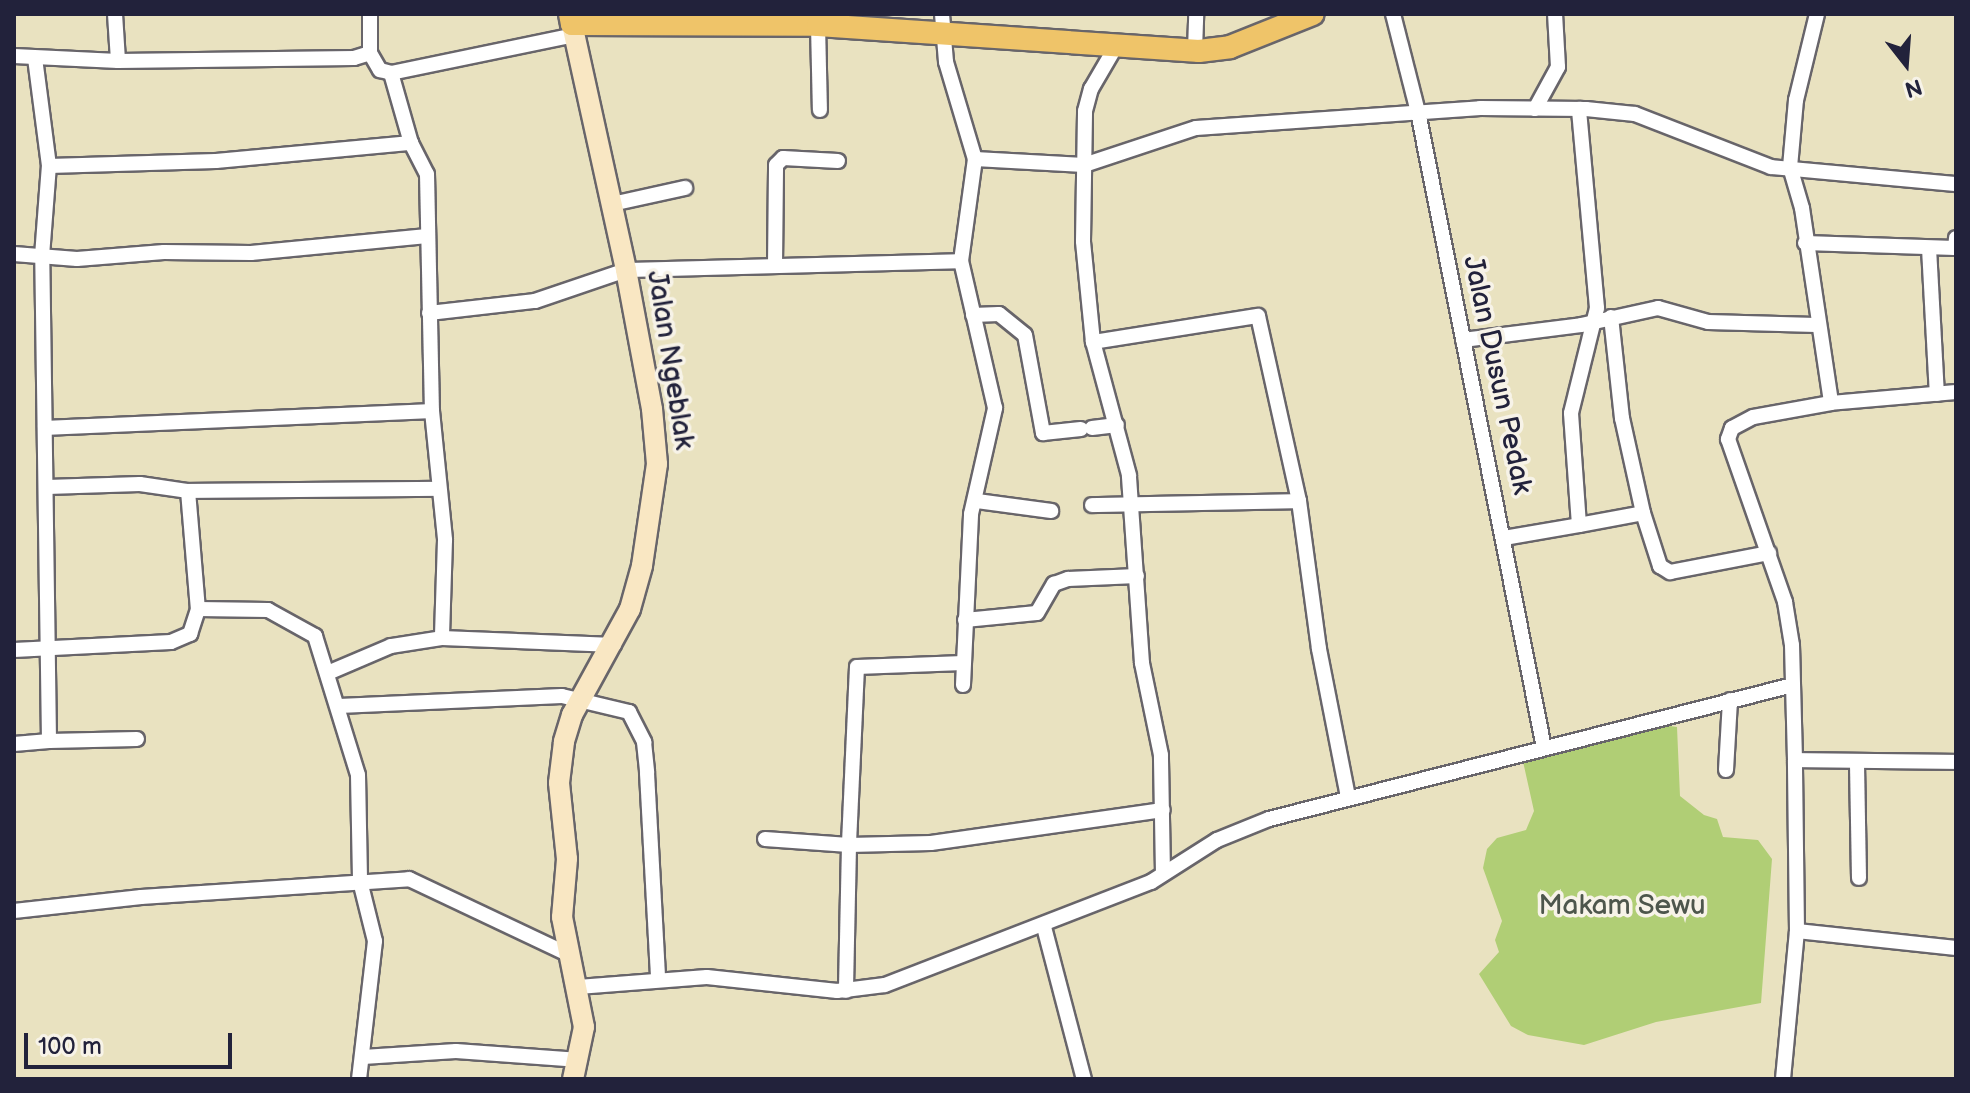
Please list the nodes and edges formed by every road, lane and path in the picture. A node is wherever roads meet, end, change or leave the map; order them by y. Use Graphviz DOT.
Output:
graph roads {
  1 [pos="115,14"];
  2 [pos="370,14"];
  3 [pos="1196,14"];
  4 [pos="1313,14"];
  5 [pos="1393,14"];
  6 [pos="1555,14"];
  7 [pos="1817,14"];
  8 [pos="1286,20"];
  9 [pos="942,23"];
  10 [pos="572,24"];
  11 [pos="818,25"];
  12 [pos="1115,48"];
  13 [pos="1195,50"];
  14 [pos="370,53"];
  15 [pos="14,56"];
  16 [pos="35,58"];
  17 [pos="118,61"];
  18 [pos="391,73"];
  19 [pos="1535,109"];
  20 [pos="1579,109"];
  21 [pos="820,110"];
  22 [pos="1418,112"];
  23 [pos="411,143"];
  24 [pos="975,159"];
  25 [pos="838,161"];
  26 [pos="1084,165"];
  27 [pos="49,166"];
  28 [pos="1790,167"];
  29 [pos="1956,184"];
  30 [pos="685,188"];
  31 [pos="612,204"];
  32 [pos="427,236"];
  33 [pos="1956,238"];
  34 [pos="1805,243"];
  35 [pos="1929,248"];
  36 [pos="14,254"];
  37 [pos="42,256"];
  38 [pos="961,261"];
  39 [pos="775,265"];
  40 [pos="626,270"];
  41 [pos="429,313"];
  42 [pos="973,315"];
  43 [pos="1611,317"];
  44 [pos="1594,322"];
  45 [pos="1816,325"];
  46 [pos="1463,340"];
  47 [pos="1093,342"];
  48 [pos="1956,392"];
  49 [pos="1937,394"];
  50 [pos="1831,403"];
  51 [pos="432,411"];
  52 [pos="1117,425"];
  53 [pos="45,428"];
  54 [pos="47,487"];
  55 [pos="439,489"];
  56 [pos="188,491"];
  57 [pos="977,501"];
  58 [pos="1299,501"];
  59 [pos="1092,505"];
  60 [pos="1133,505"];
  61 [pos="1051,511"];
  62 [pos="1643,513"];
  63 [pos="1579,525"];
  64 [pos="1504,538"];
  65 [pos="1769,553"];
  66 [pos="1137,576"];
  67 [pos="198,609"];
  68 [pos="965,620"];
  69 [pos="442,638"];
  70 [pos="614,645"];
  71 [pos="46,648"];
  72 [pos="14,650"];
  73 [pos="963,663"];
  74 [pos="330,672"];
  75 [pos="963,685"];
  76 [pos="1789,686"];
  77 [pos="1730,700"];
  78 [pos="579,704"];
  79 [pos="339,706"];
  80 [pos="137,739"];
  81 [pos="49,741"];
  82 [pos="14,744"];
  83 [pos="1544,748"];
  84 [pos="1795,760"];
  85 [pos="1956,762"];
  86 [pos="1857,764"];
  87 [pos="1726,770"];
  88 [pos="1348,797"];
  89 [pos="1163,810"];
  90 [pos="765,839"];
  91 [pos="849,845"];
  92 [pos="1163,874"];
  93 [pos="1859,878"];
  94 [pos="360,881"];
  95 [pos="14,911"];
  96 [pos="1044,927"];
  97 [pos="1797,931"];
  98 [pos="1956,948"];
  99 [pos="568,954"];
  100 [pos="658,977"];
  101 [pos="578,987"];
  102 [pos="846,991"];
  103 [pos="363,1057"];
  104 [pos="577,1070"];
  105 [pos="359,1079"];
  106 [pos="1084,1079"];
  107 [pos="1783,1079"];
  1 -- 17 [label="street"];
  2 -- 14 [label="street"];
  3 -- 13 [label="street"];
  4 -- 8 [label="main road"];
  5 -- 22 [label="street, Jalan Dusun Pedak"];
  6 -- 19 [label="street"];
  7 -- 28 [label="street"];
  8 -- 13 [label="main road"];
  9 -- 11 [label="main road"];
  9 -- 12 [label="main road"];
  9 -- 24 [label="street"];
  10 -- 11 [label="main road"];
  10 -- 18 [label="street"];
  10 -- 31 [label="main road, Jalan Ngeblak"];
  11 -- 21 [label="street"];
  12 -- 13 [label="main road"];
  12 -- 26 [label="street"];
  14 -- 17 [label="street"];
  14 -- 18 [label="street"];
  15 -- 16 [label="street"];
  16 -- 17 [label="street"];
  16 -- 27 [label="street"];
  18 -- 23 [label="street"];
  19 -- 20 [label="street"];
  19 -- 22 [label="street"];
  20 -- 28 [label="street"];
  20 -- 44 [label="street"];
  22 -- 26 [label="street"];
  22 -- 46 [label="street, Jalan Dusun Pedak"];
  23 -- 27 [label="street"];
  23 -- 32 [label="street"];
  24 -- 26 [label="street"];
  24 -- 38 [label="street"];
  25 -- 39 [label="street"];
  26 -- 47 [label="street"];
  27 -- 37 [label="street"];
  28 -- 29 [label="street"];
  28 -- 34 [label="street"];
  30 -- 31 [label="street"];
  31 -- 40 [label="main road, Jalan Ngeblak"];
  32 -- 37 [label="street"];
  32 -- 41 [label="street"];
  33 -- 35 [label="street"];
  34 -- 35 [label="street"];
  34 -- 45 [label="street"];
  35 -- 49 [label="street"];
  36 -- 37 [label="street"];
  37 -- 53 [label="street"];
  38 -- 39 [label="street"];
  38 -- 42 [label="street"];
  39 -- 40 [label="street"];
  40 -- 41 [label="street"];
  40 -- 70 [label="main road, Jalan Ngeblak"];
  41 -- 51 [label="street"];
  42 -- 52 [label="street"];
  42 -- 57 [label="street"];
  43 -- 44 [label="street"];
  43 -- 45 [label="street"];
  43 -- 62 [label="street"];
  44 -- 46 [label="street"];
  44 -- 63 [label="street"];
  45 -- 50 [label="street"];
  46 -- 64 [label="street, Jalan Dusun Pedak"];
  47 -- 52 [label="street"];
  47 -- 58 [label="street"];
  48 -- 49 [label="street"];
  49 -- 50 [label="street"];
  50 -- 65 [label="street"];
  51 -- 53 [label="street"];
  51 -- 55 [label="street"];
  52 -- 60 [label="street"];
  53 -- 54 [label="street"];
  54 -- 56 [label="street"];
  54 -- 71 [label="street"];
  55 -- 56 [label="street"];
  55 -- 69 [label="street"];
  56 -- 67 [label="street"];
  57 -- 61 [label="street"];
  57 -- 68 [label="street"];
  58 -- 60 [label="street"];
  58 -- 88 [label="street"];
  59 -- 60 [label="street"];
  60 -- 66 [label="street"];
  62 -- 63 [label="street"];
  62 -- 65 [label="street"];
  63 -- 64 [label="street"];
  64 -- 83 [label="street, Jalan Dusun Pedak"];
  65 -- 76 [label="street"];
  66 -- 68 [label="street"];
  66 -- 89 [label="street"];
  67 -- 71 [label="street"];
  67 -- 74 [label="street"];
  68 -- 73 [label="street"];
  69 -- 70 [label="street"];
  69 -- 74 [label="street"];
  70 -- 78 [label="main road, Jalan Ngeblak"];
  71 -- 72 [label="street"];
  71 -- 81 [label="street"];
  73 -- 75 [label="street"];
  73 -- 91 [label="street"];
  74 -- 79 [label="street"];
  76 -- 77 [label="street"];
  76 -- 84 [label="street"];
  77 -- 83 [label="street"];
  77 -- 87 [label="street"];
  78 -- 79 [label="street"];
  78 -- 99 [label="main road, Jalan Ngeblak"];
  78 -- 100 [label="street"];
  79 -- 94 [label="street"];
  80 -- 81 [label="street"];
  81 -- 82 [label="street"];
  83 -- 88 [label="street"];
  84 -- 86 [label="street"];
  84 -- 97 [label="street"];
  85 -- 86 [label="street"];
  86 -- 93 [label="street"];
  88 -- 92 [label="street"];
  89 -- 91 [label="street"];
  89 -- 92 [label="street"];
  90 -- 91 [label="street"];
  91 -- 102 [label="street"];
  92 -- 96 [label="street"];
  94 -- 95 [label="street"];
  94 -- 99 [label="street"];
  94 -- 103 [label="street"];
  96 -- 102 [label="street"];
  96 -- 106 [label="street"];
  97 -- 98 [label="street"];
  97 -- 107 [label="street"];
  99 -- 101 [label="main road, Jalan Ngeblak"];
  100 -- 101 [label="street"];
  100 -- 102 [label="street"];
  101 -- 104 [label="main road, Jalan Ngeblak"];
  103 -- 104 [label="street"];
  103 -- 105 [label="street"];
}
